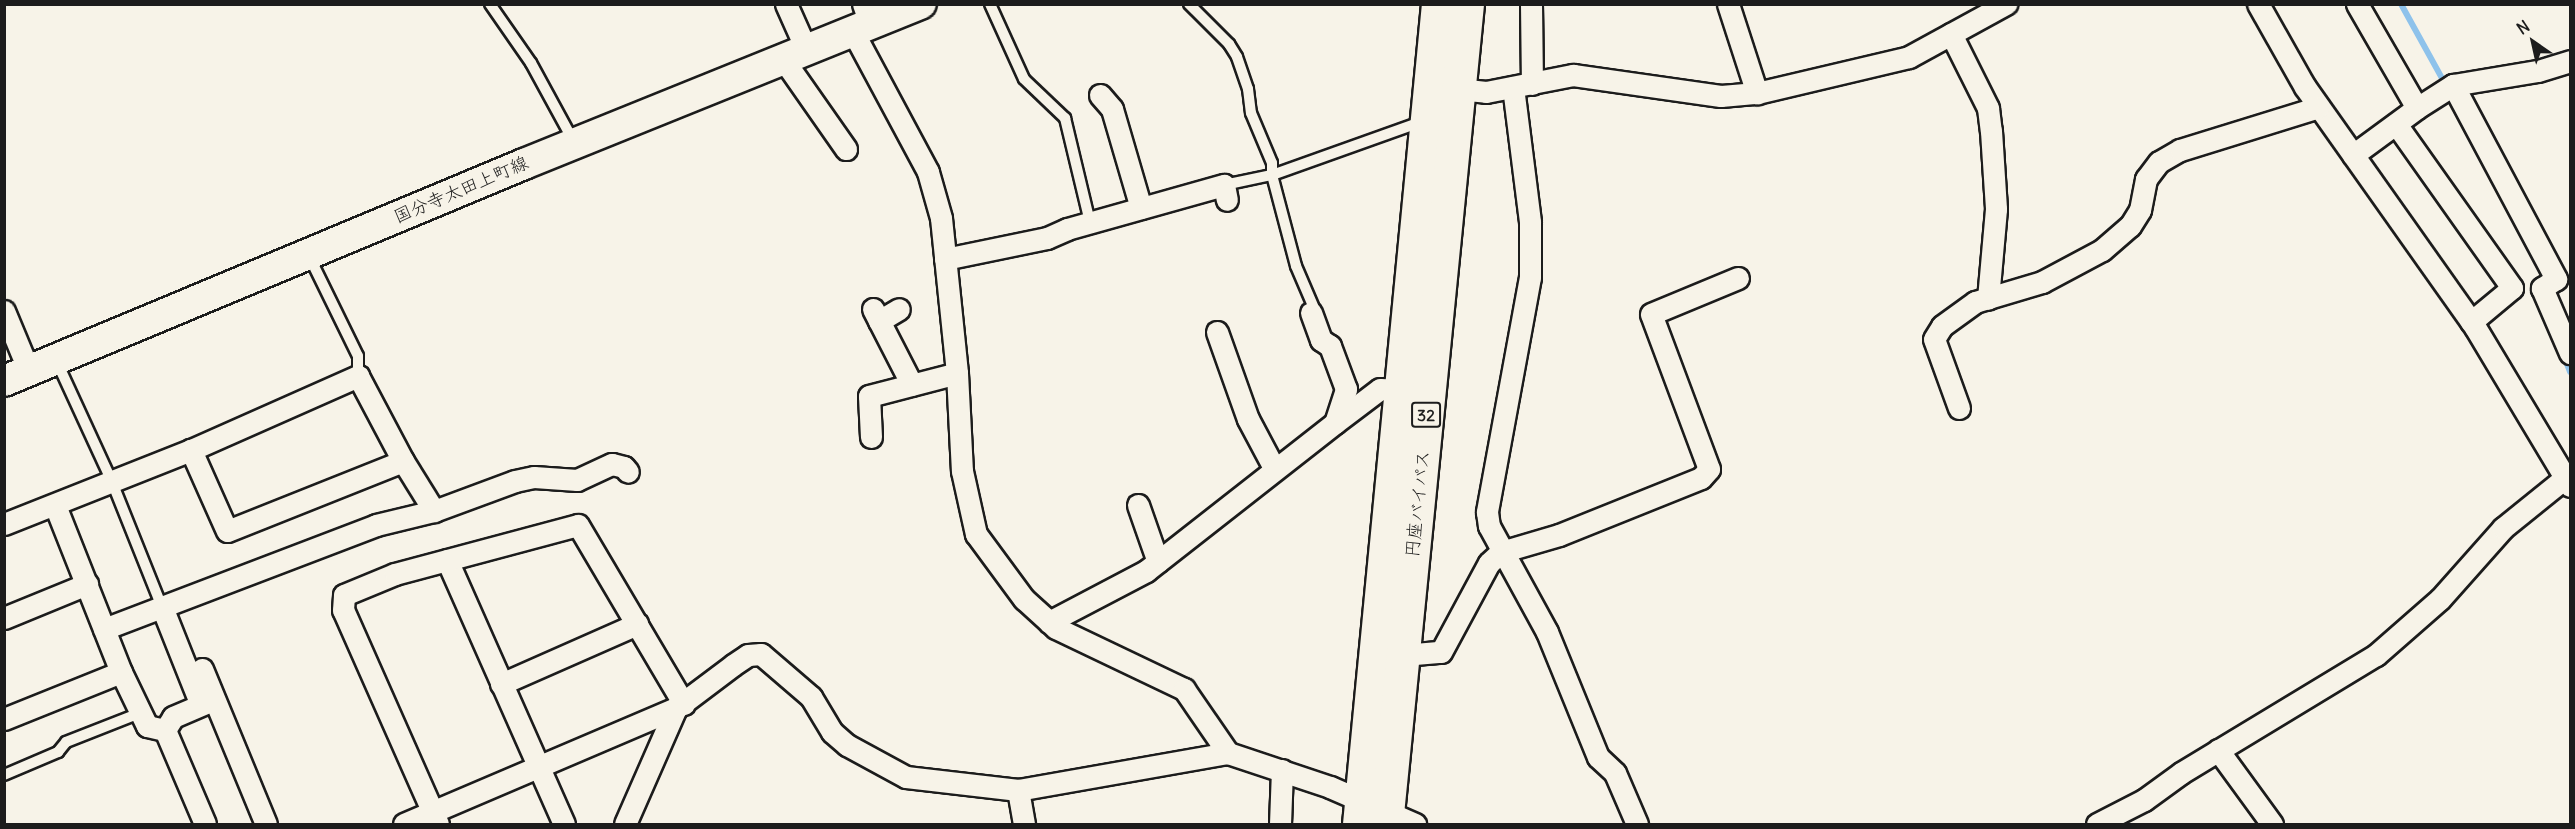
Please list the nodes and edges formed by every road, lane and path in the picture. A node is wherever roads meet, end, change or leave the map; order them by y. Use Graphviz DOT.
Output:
graph roads {
  1 [pos="490,4"];
  2 [pos="786,4"];
  3 [pos="921,4"];
  4 [pos="990,4"];
  5 [pos="1189,4"];
  6 [pos="1438,4"];
  7 [pos="1467,4"];
  8 [pos="1532,4"];
  9 [pos="1728,4"];
  10 [pos="2006,4"];
  11 [pos="2258,4"];
  12 [pos="2357,4"];
  13 [pos="862,19"];
  14 [pos="1951,34"];
  15 [pos="794,54"];
  16 [pos="2571,61"];
  17 [pos="2453,85"];
  18 [pos="1522,86"];
  19 [pos="1458,89"];
  20 [pos="1757,93"];
  21 [pos="1100,94"];
  22 [pos="2319,106"];
  23 [pos="2416,108"];
  24 [pos="1427,120"];
  25 [pos="2396,123"];
  26 [pos="574,143"];
  27 [pos="846,149"];
  28 [pos="2353,155"];
  29 [pos="1272,175"];
  30 [pos="1226,192"];
  31 [pos="1141,208"];
  32 [pos="1090,222"];
  33 [pos="308,254"];
  34 [pos="945,259"];
  35 [pos="1738,278"];
  36 [pos="1988,299"];
  37 [pos="899,309"];
  38 [pos="4,310"];
  39 [pos="1313,319"];
  40 [pos="2471,322"];
  41 [pos="1217,332"];
  42 [pos="2571,353"];
  43 [pos="30,370"];
  44 [pos="957,373"];
  45 [pos="358,376"];
  46 [pos="912,385"];
  47 [pos="1401,390"];
  48 [pos="1959,408"];
  49 [pos="1335,423"];
  50 [pos="871,437"];
  51 [pos="191,450"];
  52 [pos="404,461"];
  53 [pos="1274,468"];
  54 [pos="628,472"];
  55 [pos="112,482"];
  56 [pos="2568,482"];
  57 [pos="55,505"];
  58 [pos="1138,505"];
  59 [pos="434,511"];
  60 [pos="4,524"];
  61 [pos="1501,552"];
  62 [pos="447,560"];
  63 [pos="1158,562"];
  64 [pos="87,584"];
  65 [pos="162,607"];
  66 [pos="4,618"];
  67 [pos="1049,622"];
  68 [pos="637,624"];
  69 [pos="104,629"];
  70 [pos="1403,655"];
  71 [pos="202,669"];
  72 [pos="121,672"];
  73 [pos="501,684"];
  74 [pos="208,702"];
  75 [pos="680,706"];
  76 [pos="140,713"];
  77 [pos="4,719"];
  78 [pos="165,730"];
  79 [pos="2218,750"];
  80 [pos="1228,753"];
  81 [pos="538,769"];
  82 [pos="1282,770"];
  83 [pos="4,775"];
  84 [pos="1018,790"];
  85 [pos="436,818"];
  86 [pos="1382,818"];
  87 [pos="205,825"];
  88 [pos="266,825"];
  89 [pos="404,825"];
  90 [pos="564,825"];
  91 [pos="625,825"];
  92 [pos="1024,825"];
  93 [pos="1280,825"];
  94 [pos="1637,825"];
  95 [pos="2097,825"];
  96 [pos="2272,825"];
  1 -- 26 [label="lane"];
  2 -- 15 [label="street"];
  3 -- 13 [label="main road, 国分寺太田上町線"];
  4 -- 32 [label="lane"];
  5 -- 29 [label="lane"];
  6 -- 24 [label="highway, 円座バイパス / 32"];
  7 -- 19 [label="highway, 円座バイパス / 32"];
  8 -- 18 [label="street"];
  9 -- 20 [label="street"];
  10 -- 14 [label="street"];
  11 -- 22 [label="street"];
  12 -- 23 [label="street"];
  13 -- 15 [label="main road, 国分寺太田上町線"];
  13 -- 34 [label="street"];
  14 -- 20 [label="street"];
  14 -- 36 [label="street"];
  15 -- 26 [label="main road, 国分寺太田上町線"];
  15 -- 27 [label="street"];
  16 -- 17 [label="street"];
  17 -- 23 [label="street"];
  17 -- 42 [label="street"];
  18 -- 19 [label="street"];
  18 -- 20 [label="street"];
  18 -- 61 [label="street"];
  19 -- 70 [label="highway, 円座バイパス / 32"];
  21 -- 31 [label="street"];
  22 -- 28 [label="street"];
  22 -- 36 [label="street"];
  23 -- 25 [label="street"];
  24 -- 29 [label="lane"];
  24 -- 47 [label="highway, 円座バイパス / 32"];
  25 -- 28 [label="street"];
  25 -- 40 [label="street"];
  26 -- 33 [label="main road, 国分寺太田上町線"];
  28 -- 40 [label="street"];
  29 -- 30 [label="lane"];
  29 -- 39 [label="lane"];
  30 -- 31 [label="street"];
  31 -- 32 [label="street"];
  32 -- 34 [label="street"];
  33 -- 43 [label="main road, 国分寺太田上町線"];
  33 -- 45 [label="lane"];
  34 -- 44 [label="street"];
  35 -- 61 [label="street"];
  36 -- 48 [label="street"];
  37 -- 46 [label="street"];
  38 -- 43 [label="street"];
  39 -- 49 [label="street"];
  40 -- 56 [label="street"];
  41 -- 53 [label="street"];
  43 -- 55 [label="lane"];
  44 -- 46 [label="street"];
  44 -- 67 [label="street"];
  45 -- 51 [label="street"];
  45 -- 52 [label="street"];
  46 -- 50 [label="street"];
  47 -- 49 [label="street"];
  47 -- 86 [label="highway, 円座バイパス / 32"];
  49 -- 53 [label="street"];
  51 -- 52 [label="street"];
  51 -- 55 [label="street"];
  52 -- 59 [label="street"];
  53 -- 63 [label="street"];
  54 -- 59 [label="street"];
  55 -- 57 [label="street"];
  55 -- 65 [label="lane"];
  56 -- 79 [label="street"];
  57 -- 60 [label="street"];
  57 -- 64 [label="street"];
  58 -- 63 [label="street"];
  59 -- 65 [label="street"];
  61 -- 70 [label="street"];
  61 -- 94 [label="street"];
  62 -- 68 [label="street"];
  62 -- 73 [label="street"];
  62 -- 85 [label="street"];
  63 -- 67 [label="street"];
  64 -- 66 [label="street"];
  64 -- 69 [label="street"];
  65 -- 69 [label="street"];
  65 -- 74 [label="street"];
  67 -- 80 [label="street"];
  68 -- 73 [label="street"];
  68 -- 75 [label="street"];
  69 -- 72 [label="street"];
  70 -- 86 [label="highway, 円座バイパス / 32"];
  71 -- 74 [label="street"];
  72 -- 76 [label="street"];
  72 -- 77 [label="street"];
  73 -- 81 [label="street"];
  74 -- 78 [label="street"];
  74 -- 88 [label="street"];
  75 -- 81 [label="street"];
  75 -- 84 [label="street"];
  75 -- 91 [label="street"];
  76 -- 78 [label="street"];
  76 -- 83 [label="lane"];
  78 -- 87 [label="street"];
  79 -- 95 [label="street"];
  79 -- 96 [label="street"];
  80 -- 82 [label="street"];
  80 -- 84 [label="street"];
  81 -- 85 [label="street"];
  81 -- 90 [label="street"];
  82 -- 86 [label="street"];
  82 -- 93 [label="street"];
  84 -- 92 [label="street"];
  85 -- 89 [label="street"];
}
